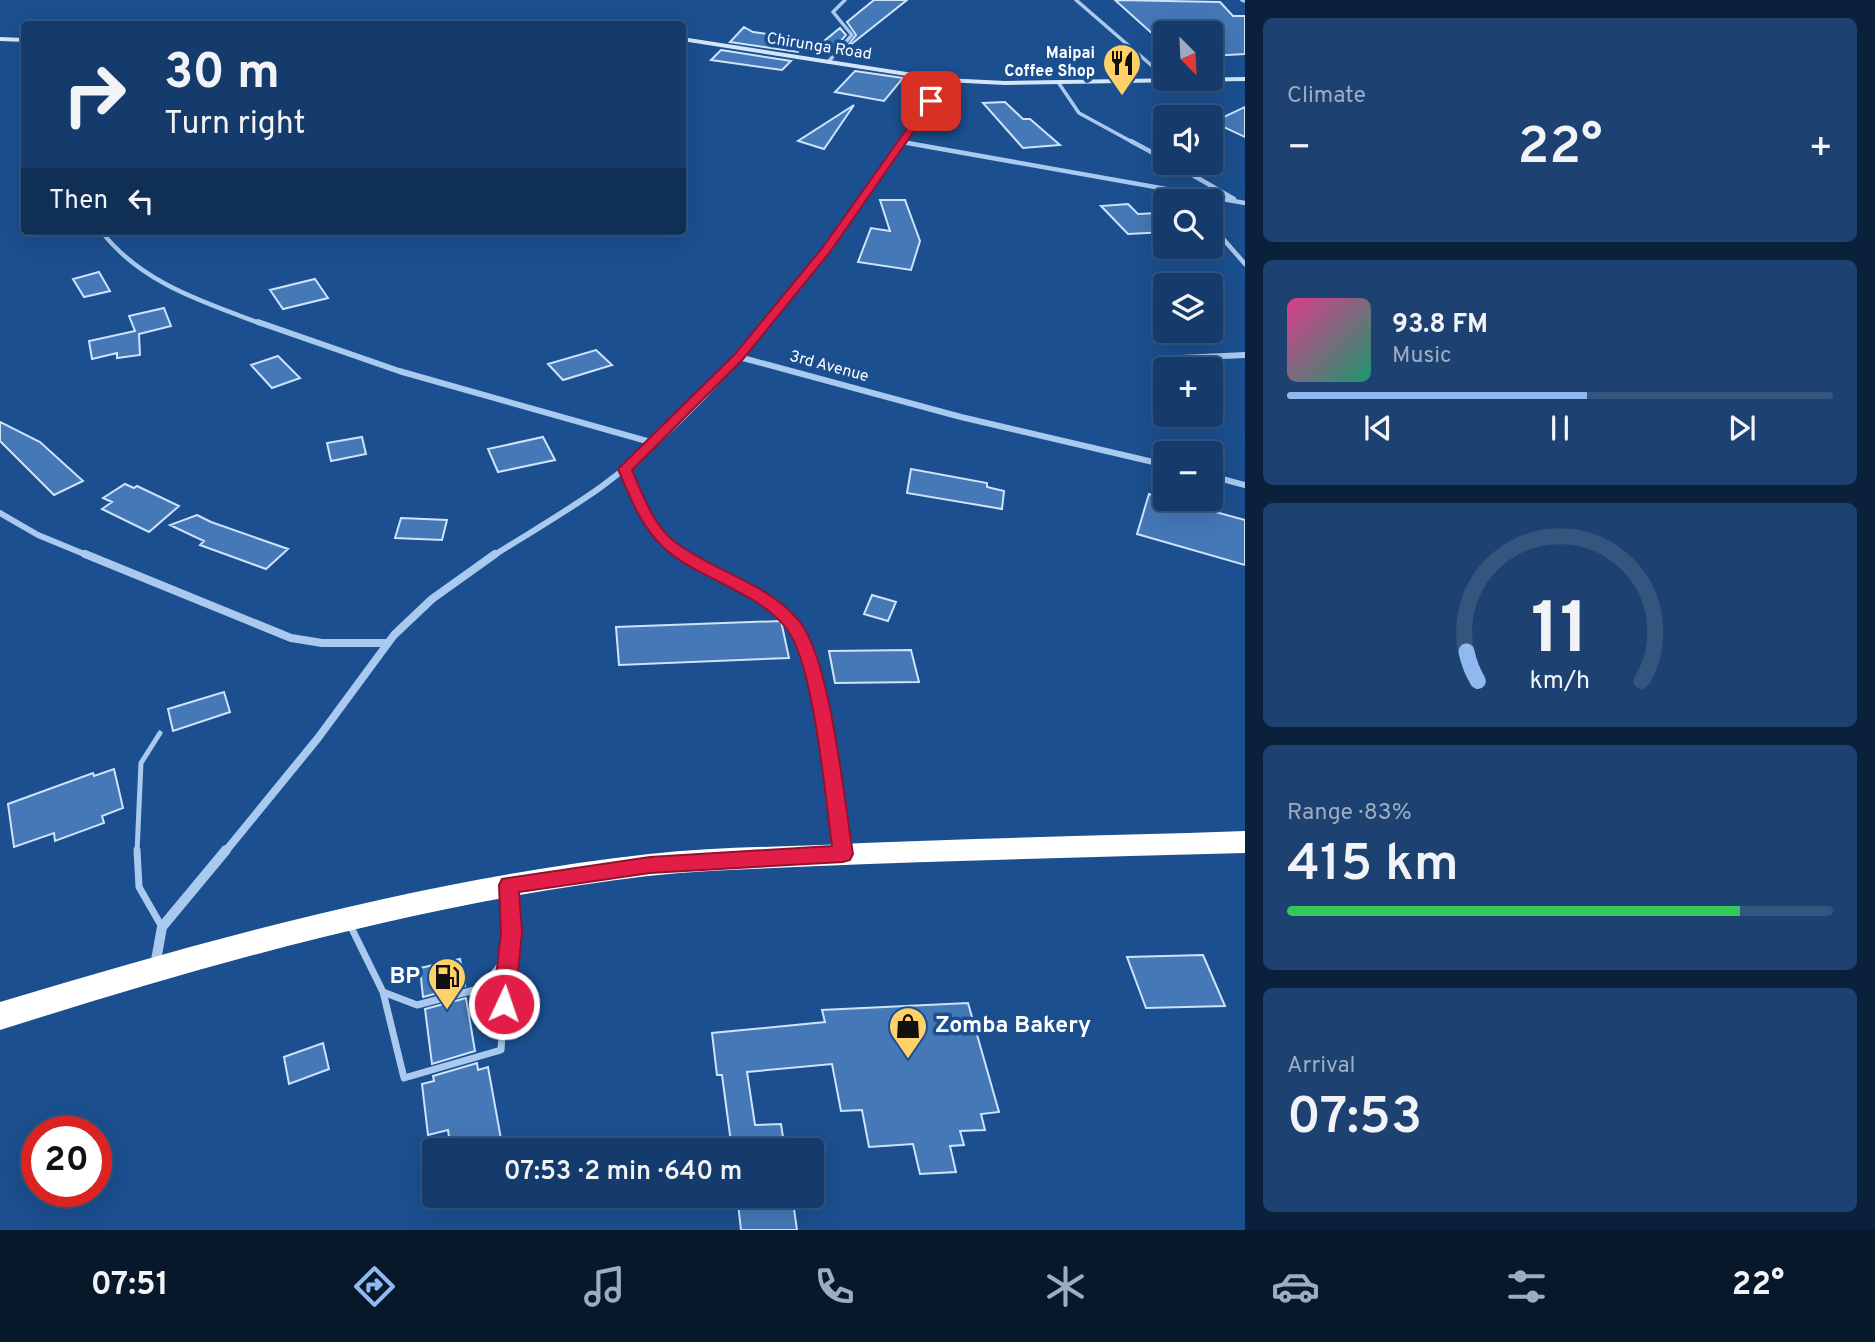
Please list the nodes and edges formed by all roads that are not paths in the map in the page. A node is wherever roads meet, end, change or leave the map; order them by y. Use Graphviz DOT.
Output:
graph roads {
  1 [pos="845,0"];
  2 [pos="1076,0"];
  3 [pos="0,39"];
  4 [pos="21,40"];
  5 [pos="686,40"];
  6 [pos="828,62"];
  7 [pos="1153,68"];
  8 [pos="1153,79"];
  9 [pos="1223,79"];
  10 [pos="1245,79"];
  11 [pos="945,80"];
  12 [pos="1058,82"];
  13 [pos="902,142"];
  14 [pos="1153,153"];
  15 [pos="1192,175"];
  16 [pos="1165,189"];
  17 [pos="1223,199"];
  18 [pos="1238,202"];
  19 [pos="1245,203"];
  20 [pos="104,235"];
  21 [pos="1223,239"];
  22 [pos="1245,264"];
  23 [pos="1245,355"];
  24 [pos="739,357"];
  25 [pos="1202,357"];
  26 [pos="654,443"];
  27 [pos="1153,463"];
  28 [pos="625,469"];
  29 [pos="1223,479"];
  30 [pos="1245,485"];
  31 [pos="0,513"];
  32 [pos="386,643"];
  33 [pos="160,733"];
  34 [pos="1245,842"];
  35 [pos="843,854"];
  36 [pos="509,885"];
  37 [pos="347,920"];
  38 [pos="162,927"];
  39 [pos="507,957"];
  40 [pos="154,968"];
  41 [pos="383,992"];
  42 [pos="0,1016"];
  1 -- 6 [label="street"];
  2 -- 7 [label="street"];
  3 -- 4 [label="street"];
  5 -- 6 [label="street, Chirunga Road"];
  6 -- 11 [label="street, Chirunga Road"];
  8 -- 12 [label="street, Chirunga Road"];
  9 -- 10 [label="street, Chirunga Road"];
  11 -- 12 [label="street, Chirunga Road"];
  11 -- 13 [label="street"];
  12 -- 14 [label="street"];
  13 -- 16 [label="street"];
  13 -- 24 [label="street"];
  15 -- 18 [label="street"];
  17 -- 18 [label="street"];
  18 -- 19 [label="street"];
  20 -- 26 [label="street"];
  21 -- 22 [label="street"];
  23 -- 25 [label="street"];
  24 -- 26 [label="street"];
  24 -- 27 [label="street, 3rd Avenue"];
  26 -- 28 [label="street"];
  28 -- 32 [label="street"];
  28 -- 35 [label="street"];
  29 -- 30 [label="street"];
  31 -- 32 [label="street"];
  32 -- 38 [label="street"];
  33 -- 38 [label="lane"];
  34 -- 35 [label="highway"];
  35 -- 36 [label="highway"];
  36 -- 37 [label="highway"];
  36 -- 39 [label="lane"];
  37 -- 40 [label="highway"];
  37 -- 41 [label="lane"];
  38 -- 40 [label="street"];
  39 -- 41 [label="lane"];
  39 -- 41 [label="lane"];
  40 -- 42 [label="highway"];
}
